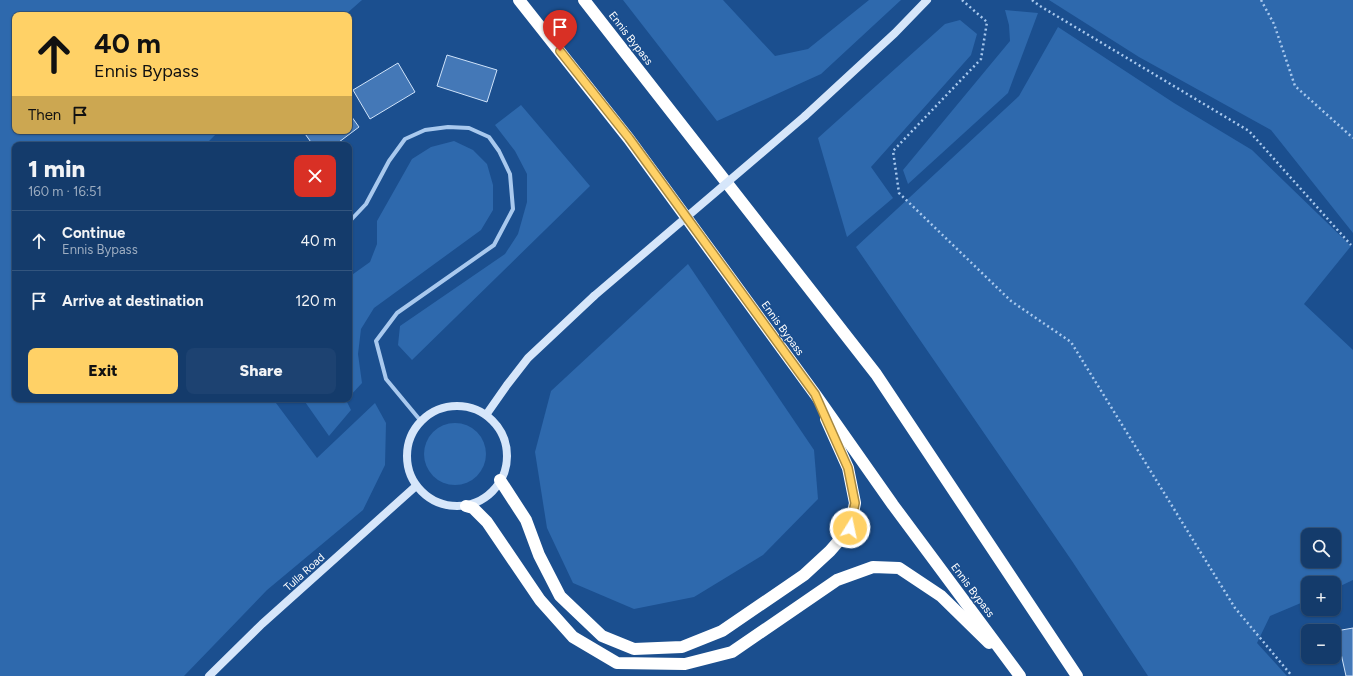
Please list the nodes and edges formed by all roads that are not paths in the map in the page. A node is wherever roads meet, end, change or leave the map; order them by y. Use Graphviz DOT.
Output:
graph roads {
  1 [pos="519,0"];
  2 [pos="584,0"];
  3 [pos="927,0"];
  4 [pos="352,219"];
  5 [pos="815,394"];
  6 [pos="486,414"];
  7 [pos="420,420"];
  8 [pos="500,480"];
  9 [pos="416,486"];
  10 [pos="466,506"];
  11 [pos="1018,673"];
  12 [pos="209,676"];
  13 [pos="1077,676"];
  1 -- 5 [label="highway, Ennis Bypass"];
  2 -- 13 [label="highway, Ennis Bypass"];
  3 -- 6 [label="main road, bridge"];
  4 -- 7 [label="street"];
  5 -- 8 [label="highway"];
  5 -- 11 [label="highway, Ennis Bypass"];
  6 -- 7 [label="main road"];
  6 -- 8 [label="main road"];
  7 -- 9 [label="main road"];
  8 -- 10 [label="main road"];
  9 -- 10 [label="main road"];
  9 -- 12 [label="main road, Tulla Road"];
  10 -- 11 [label="highway"];
}
